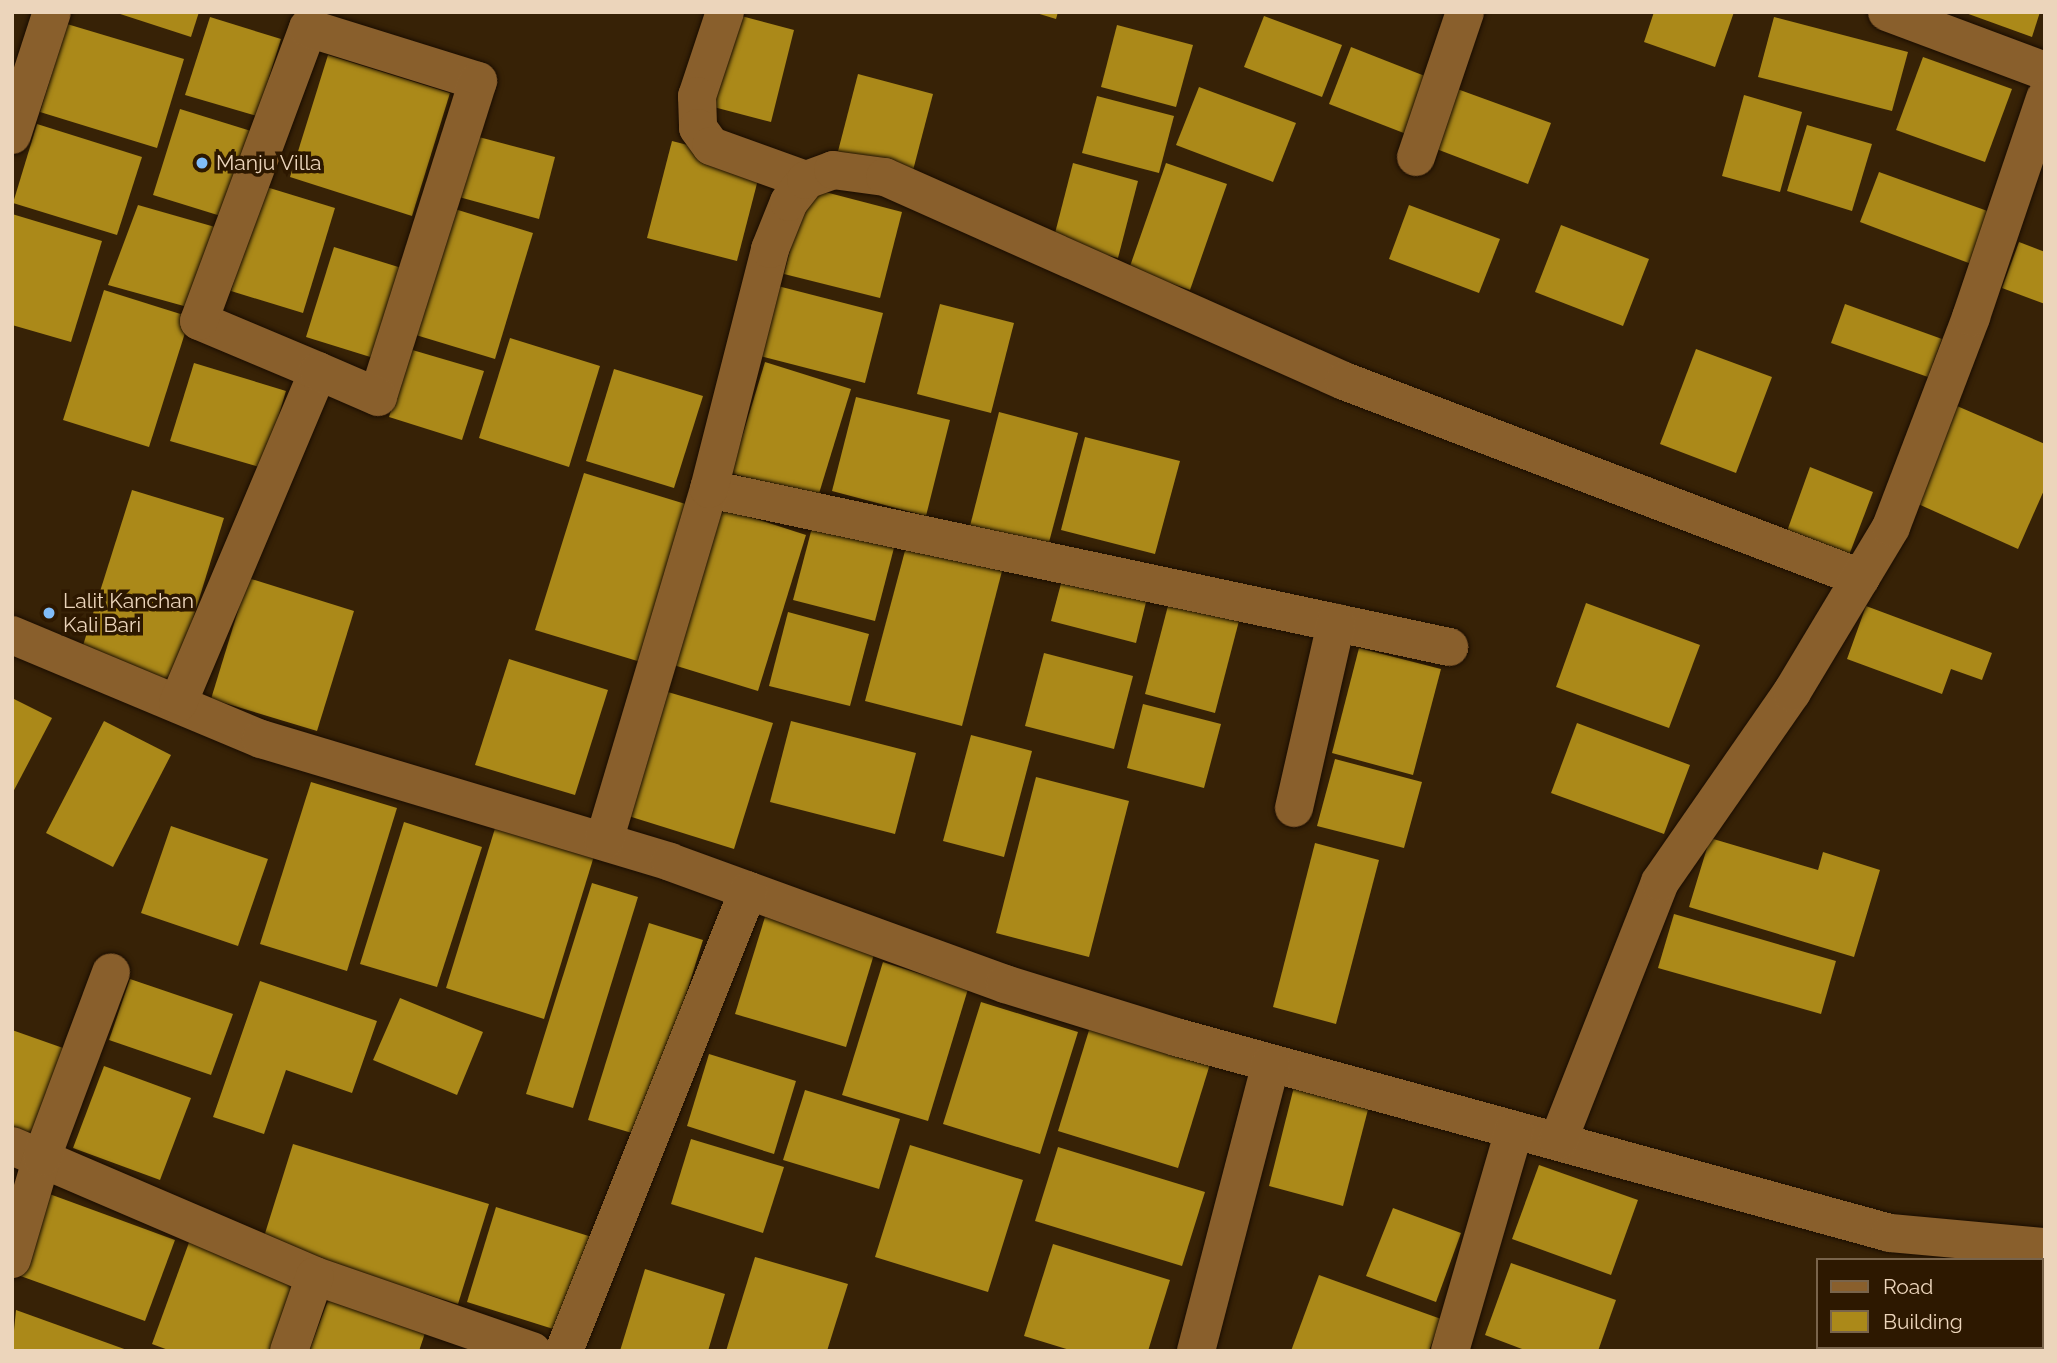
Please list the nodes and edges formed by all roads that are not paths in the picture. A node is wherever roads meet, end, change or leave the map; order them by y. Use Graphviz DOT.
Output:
graph roads {
  1 [pos="52,12"];
  2 [pos="725,12"];
  3 [pos="1465,12"];
  4 [pos="1887,12"];
  5 [pos="2045,71"];
  6 [pos="2045,98"];
  7 [pos="12,135"];
  8 [pos="1416,157"];
  9 [pos="806,180"];
  10 [pos="318,371"];
  11 [pos="709,489"];
  12 [pos="1861,578"];
  13 [pos="1336,623"];
  14 [pos="12,635"];
  15 [pos="1449,647"];
  16 [pos="178,703"];
  17 [pos="1294,808"];
  18 [pos="604,841"];
  19 [pos="748,890"];
  20 [pos="111,972"];
  21 [pos="1271,1064"];
  22 [pos="1514,1130"];
  23 [pos="1558,1141"];
  24 [pos="27,1151"];
  25 [pos="2045,1247"];
  26 [pos="12,1259"];
  27 [pos="315,1276"];
  28 [pos="289,1351"];
  29 [pos="532,1351"];
  30 [pos="564,1351"];
  31 [pos="1196,1351"];
  32 [pos="1450,1351"];
  1 -- 7 [label="street"];
  2 -- 9 [label="street"];
  3 -- 8 [label="street"];
  4 -- 5 [label="street"];
  6 -- 12 [label="street"];
  9 -- 11 [label="street"];
  9 -- 12 [label="street"];
  10 -- 10 [label="street"];
  10 -- 16 [label="street"];
  11 -- 13 [label="street"];
  11 -- 18 [label="street"];
  12 -- 23 [label="street"];
  13 -- 15 [label="street"];
  13 -- 17 [label="street"];
  14 -- 16 [label="street"];
  16 -- 18 [label="street"];
  18 -- 19 [label="street"];
  19 -- 21 [label="street"];
  19 -- 30 [label="street"];
  20 -- 24 [label="street"];
  21 -- 22 [label="street"];
  21 -- 31 [label="street"];
  22 -- 23 [label="street"];
  22 -- 32 [label="street"];
  23 -- 25 [label="street"];
  24 -- 26 [label="street"];
  24 -- 27 [label="street"];
  27 -- 28 [label="street"];
  27 -- 29 [label="street"];
}
